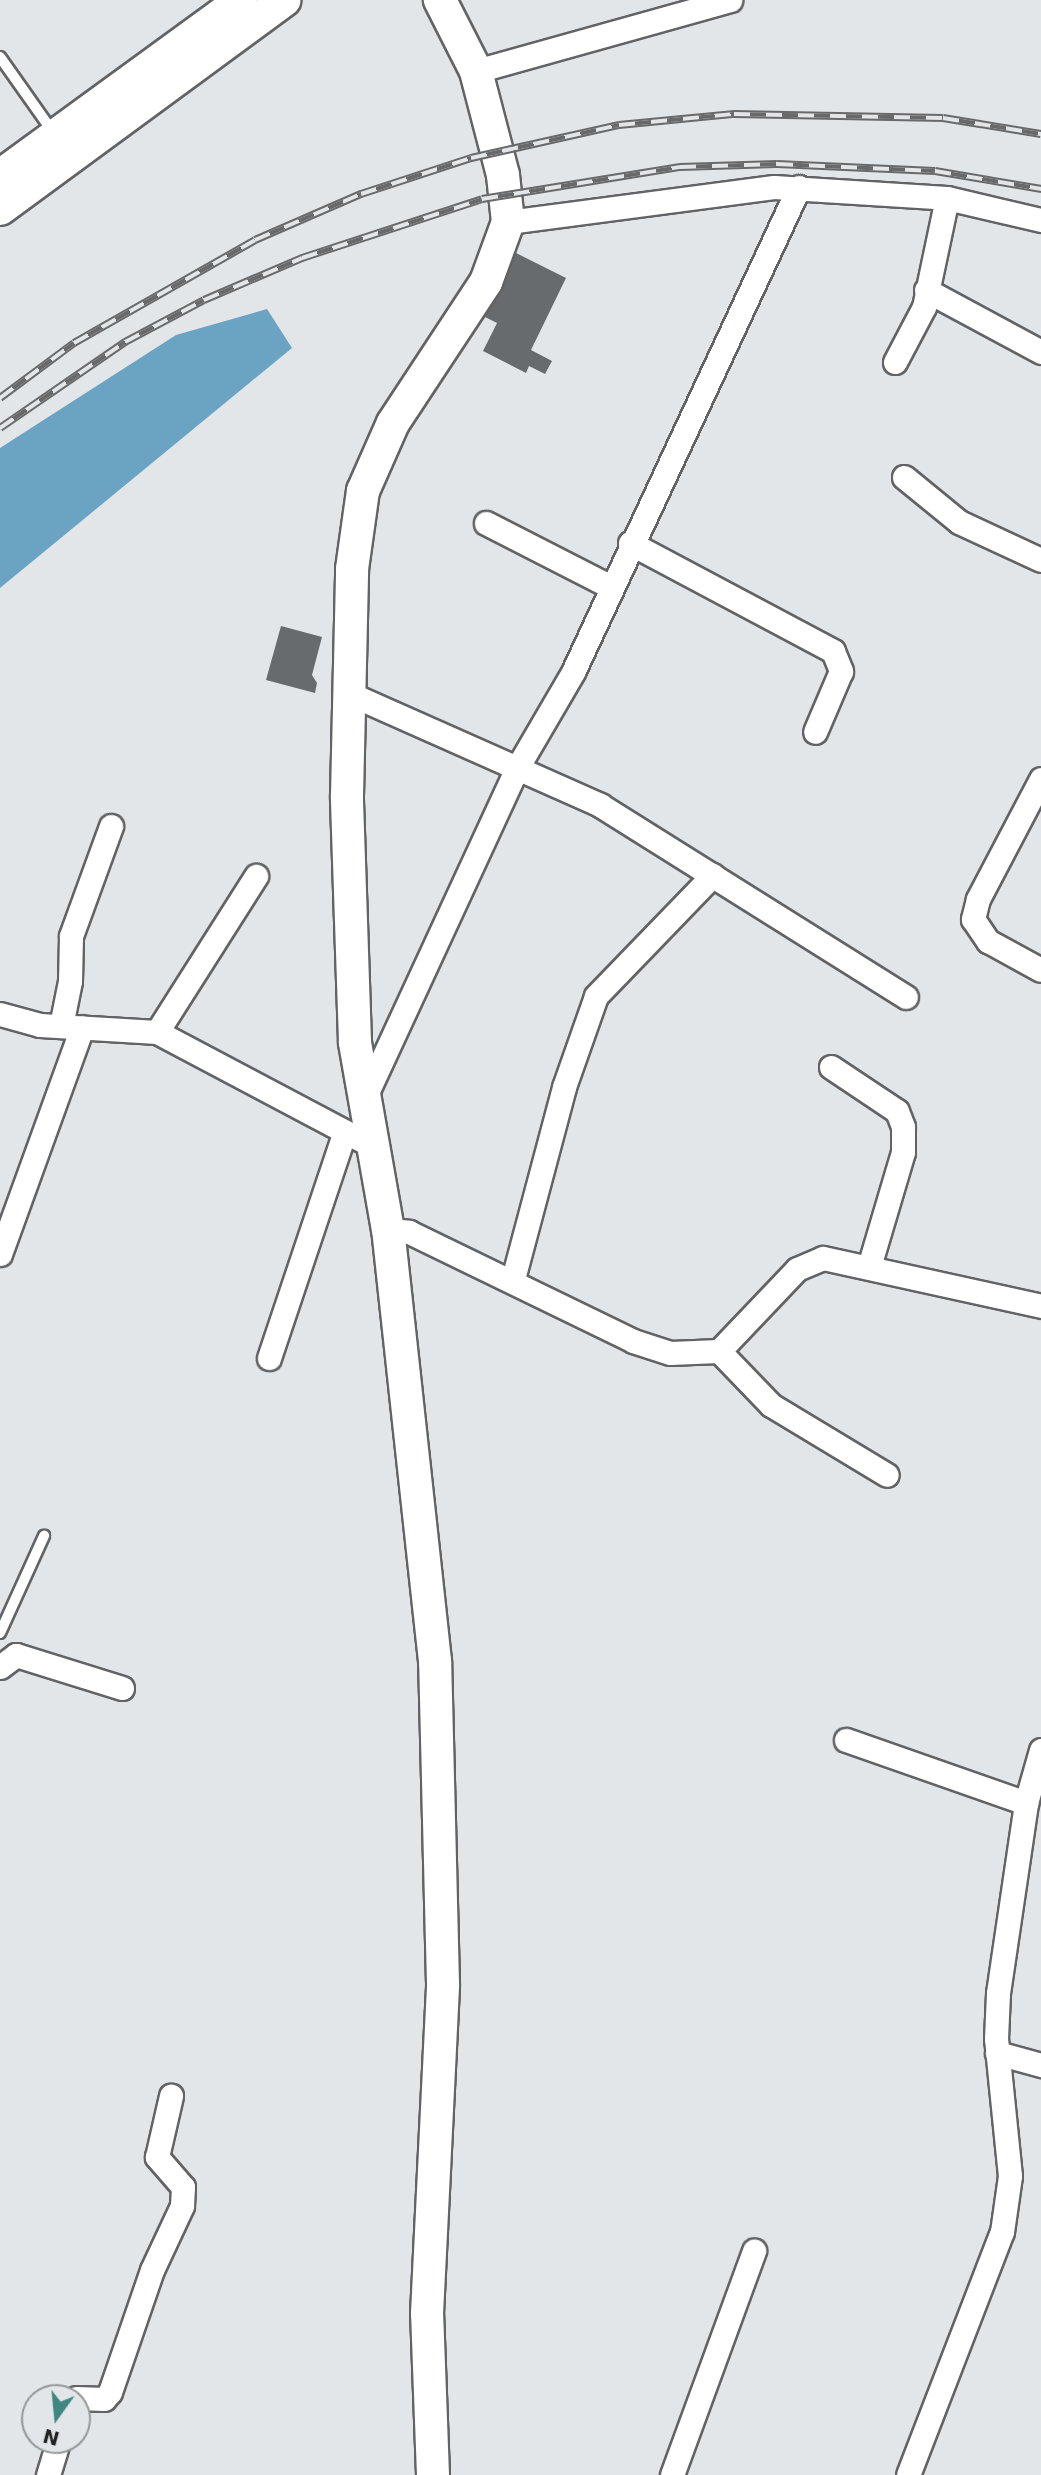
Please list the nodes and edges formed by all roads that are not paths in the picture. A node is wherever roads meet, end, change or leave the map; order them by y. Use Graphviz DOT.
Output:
graph roads {
  1 [pos="241,0"];
  2 [pos="284,0"];
  3 [pos="440,0"];
  4 [pos="730,0"];
  5 [pos="0,57"];
  6 [pos="476,71"];
  7 [pos="55,136"];
  8 [pos="0,176"];
  9 [pos="799,187"];
  10 [pos="947,198"];
  11 [pos="0,209"];
  12 [pos="1041,220"];
  13 [pos="508,222"];
  14 [pos="926,290"];
  15 [pos="1041,352"];
  16 [pos="895,362"];
  17 [pos="904,477"];
  18 [pos="486,523"];
  19 [pos="630,543"];
  20 [pos="1041,560"];
  21 [pos="611,587"];
  22 [pos="350,694"];
  23 [pos="815,732"];
  24 [pos="517,768"];
  25 [pos="1041,779"];
  26 [pos="111,826"];
  27 [pos="713,875"];
  28 [pos="256,876"];
  29 [pos="1041,970"];
  30 [pos="906,997"];
  31 [pos="0,1013"];
  32 [pos="71,1027"];
  33 [pos="158,1032"];
  34 [pos="831,1067"];
  35 [pos="365,1097"];
  36 [pos="357,1139"];
  37 [pos="388,1230"];
  38 [pos="0,1254"];
  39 [pos="869,1267"];
  40 [pos="513,1279"];
  41 [pos="1041,1306"];
  42 [pos="719,1351"];
  43 [pos="270,1358"];
  44 [pos="887,1475"];
  45 [pos="44,1536"];
  46 [pos="0,1635"];
  47 [pos="8,1661"];
  48 [pos="122,1688"];
  49 [pos="846,1740"];
  50 [pos="1041,1749"];
  51 [pos="1026,1803"];
  52 [pos="997,2053"];
  53 [pos="1041,2065"];
  54 [pos="171,2096"];
  55 [pos="754,2251"];
  56 [pos="91,2399"];
  57 [pos="55,2454"];
  58 [pos="48,2475"];
  59 [pos="433,2475"];
  60 [pos="672,2475"];
  61 [pos="908,2475"];
  1 -- 7 [label="street"];
  2 -- 11 [label="street"];
  3 -- 6 [label="street"];
  4 -- 6 [label="street"];
  5 -- 7 [label="lane"];
  6 -- 13 [label="street"];
  7 -- 8 [label="street"];
  9 -- 10 [label="street"];
  9 -- 13 [label="street"];
  9 -- 19 [label="street"];
  10 -- 12 [label="street"];
  10 -- 14 [label="street"];
  13 -- 22 [label="street"];
  14 -- 15 [label="street"];
  14 -- 16 [label="street"];
  17 -- 20 [label="street"];
  18 -- 21 [label="street"];
  19 -- 21 [label="street"];
  19 -- 23 [label="street"];
  21 -- 24 [label="street"];
  22 -- 24 [label="street"];
  22 -- 35 [label="street"];
  24 -- 27 [label="street"];
  24 -- 35 [label="street"];
  25 -- 29 [label="street"];
  26 -- 32 [label="street"];
  27 -- 30 [label="street"];
  27 -- 40 [label="street"];
  28 -- 33 [label="street"];
  31 -- 32 [label="street"];
  32 -- 33 [label="street"];
  32 -- 38 [label="street"];
  33 -- 36 [label="street"];
  34 -- 39 [label="street"];
  35 -- 36 [label="street"];
  36 -- 37 [label="street"];
  36 -- 43 [label="street"];
  37 -- 40 [label="street"];
  37 -- 59 [label="street"];
  39 -- 41 [label="street"];
  39 -- 42 [label="street"];
  40 -- 42 [label="street"];
  42 -- 44 [label="street"];
  45 -- 46 [label="lane"];
  46 -- 47 [label="lane"];
  47 -- 48 [label="street"];
  49 -- 51 [label="street"];
  50 -- 51 [label="street"];
  51 -- 52 [label="street"];
  52 -- 53 [label="street"];
  52 -- 61 [label="street"];
  54 -- 56 [label="street"];
  55 -- 60 [label="street"];
  57 -- 58 [label="street"];
}
